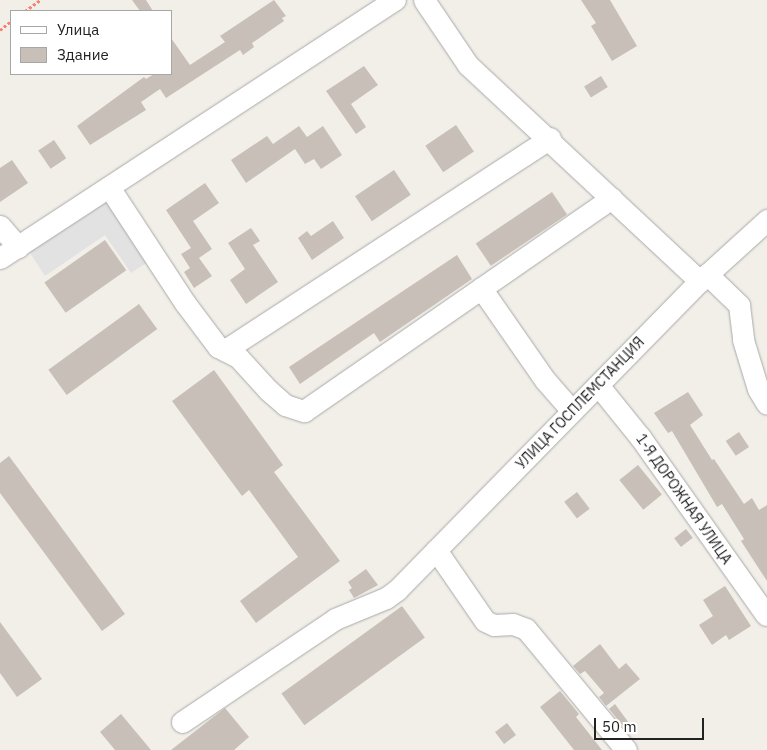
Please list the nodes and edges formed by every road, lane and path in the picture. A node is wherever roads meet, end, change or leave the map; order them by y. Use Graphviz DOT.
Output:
graph roads {
  1 [pos="40,0"];
  2 [pos="395,0"];
  3 [pos="424,0"];
  4 [pos="26,10"];
  5 [pos="550,138"];
  6 [pos="109,187"];
  7 [pos="612,198"];
  8 [pos="767,220"];
  9 [pos="0,226"];
  10 [pos="9,253"];
  11 [pos="703,277"];
  12 [pos="481,288"];
  13 [pos="225,350"];
  14 [pos="598,385"];
  15 [pos="767,404"];
  16 [pos="572,412"];
  17 [pos="436,550"];
  18 [pos="766,615"];
  19 [pos="182,722"];
  20 [pos="626,750"];
  1 -- 4 [label="path"];
  2 -- 6 [label="street"];
  3 -- 5 [label="street"];
  5 -- 7 [label="street"];
  5 -- 13 [label="street"];
  6 -- 10 [label="street"];
  6 -- 13 [label="street"];
  7 -- 11 [label="street"];
  7 -- 12 [label="street"];
  8 -- 11 [label="street, УЛИЦА ГОСПЛЕМСТАНЦИЯ"];
  9 -- 10 [label="street"];
  11 -- 14 [label="street, УЛИЦА ГОСПЛЕМСТАНЦИЯ"];
  11 -- 15 [label="street"];
  12 -- 13 [label="street"];
  12 -- 16 [label="street"];
  14 -- 16 [label="street, УЛИЦА ГОСПЛЕМСТАНЦИЯ"];
  14 -- 18 [label="street, 1-Я ДОРОЖНАЯ УЛИЦА"];
  16 -- 17 [label="street, УЛИЦА ГОСПЛЕМСТАНЦИЯ"];
  17 -- 19 [label="street, УЛИЦА ГОСПЛЕМСТАНЦИЯ"];
  17 -- 20 [label="street"];
}
